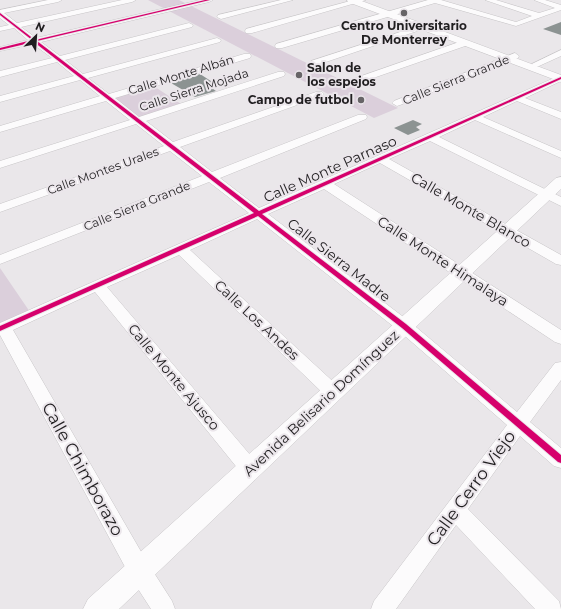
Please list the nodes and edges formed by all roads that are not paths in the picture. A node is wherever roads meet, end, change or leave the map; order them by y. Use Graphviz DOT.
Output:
graph roads {
  1 [pos="58,0"];
  2 [pos="132,0"];
  3 [pos="209,0"];
  4 [pos="289,0"];
  5 [pos="434,0"];
  6 [pos="489,0"];
  7 [pos="538,0"];
  8 [pos="358,1"];
  9 [pos="561,8"];
  10 [pos="0,13"];
  11 [pos="391,13"];
  12 [pos="540,16"];
  13 [pos="220,17"];
  14 [pos="189,25"];
  15 [pos="15,26"];
  16 [pos="427,26"];
  17 [pos="0,29"];
  18 [pos="249,31"];
  19 [pos="217,40"];
  20 [pos="35,41"];
  21 [pos="465,43"];
  22 [pos="280,46"];
  23 [pos="0,49"];
  24 [pos="561,53"];
  25 [pos="247,56"];
  26 [pos="512,58"];
  27 [pos="58,59"];
  28 [pos="314,63"];
  29 [pos="536,64"];
  30 [pos="561,73"];
  31 [pos="0,74"];
  32 [pos="281,74"];
  33 [pos="82,77"];
  34 [pos="561,79"];
  35 [pos="353,82"];
  36 [pos="320,94"];
  37 [pos="108,97"];
  38 [pos="517,98"];
  39 [pos="0,99"];
  40 [pos="396,103"];
  41 [pos="561,116"];
  42 [pos="362,117"];
  43 [pos="476,117"];
  44 [pos="138,120"];
  45 [pos="0,129"];
  46 [pos="431,137"];
  47 [pos="172,147"];
  48 [pos="561,155"];
  49 [pos="381,159"];
  50 [pos="0,165"];
  51 [pos="211,177"];
  52 [pos="325,184"];
  53 [pos="556,192"];
  54 [pos="0,208"];
  55 [pos="259,214"];
  56 [pos="507,230"];
  57 [pos="181,248"];
  58 [pos="2,261"];
  59 [pos="561,261"];
  60 [pos="462,273"];
  61 [pos="98,286"];
  62 [pos="404,326"];
  63 [pos="2,328"];
  64 [pos="561,338"];
  65 [pos="561,368"];
  66 [pos="333,392"];
  67 [pos="518,424"];
  68 [pos="561,460"];
  69 [pos="250,469"];
  70 [pos="455,510"];
  71 [pos="140,570"];
  72 [pos="388,607"];
  73 [pos="98,609"];
  74 [pos="164,609"];
  75 [pos="551,609"];
  1 -- 10 [label="street"];
  2 -- 15 [label="street"];
  3 -- 20 [label="street"];
  4 -- 13 [label="street"];
  5 -- 11 [label="street"];
  5 -- 12 [label="street"];
  6 -- 12 [label="street"];
  7 -- 9 [label="street"];
  8 -- 11 [label="main road"];
  8 -- 18 [label="street"];
  9 -- 12 [label="street"];
  10 -- 15 [label="street, Calle Sierra Madre"];
  11 -- 16 [label="main road"];
  11 -- 22 [label="street"];
  14 -- 27 [label="street"];
  15 -- 17 [label="street"];
  15 -- 20 [label="street, Calle Sierra Madre"];
  16 -- 21 [label="main road"];
  16 -- 26 [label="main road"];
  16 -- 28 [label="street"];
  19 -- 33 [label="street"];
  20 -- 23 [label="street"];
  20 -- 27 [label="street, Calle Sierra Madre"];
  21 -- 26 [label="main road"];
  21 -- 35 [label="street"];
  24 -- 29 [label="street"];
  25 -- 37 [label="street, Calle Monte Albán"];
  26 -- 29 [label="main road"];
  26 -- 34 [label="main road"];
  26 -- 40 [label="street, Calle Sierra Grande"];
  27 -- 31 [label="street"];
  27 -- 33 [label="street, Calle Sierra Madre"];
  29 -- 30 [label="main road"];
  32 -- 44 [label="street, Calle Sierra Mojada"];
  33 -- 37 [label="street, Calle Sierra Madre"];
  33 -- 39 [label="street"];
  34 -- 38 [label="street, Calle Monte Parnaso"];
  36 -- 47 [label="street, Calle Montes Urales"];
  37 -- 44 [label="street, Calle Sierra Madre"];
  37 -- 45 [label="street, Calle Monte Albán"];
  38 -- 41 [label="street"];
  38 -- 43 [label="street, Calle Monte Parnaso"];
  42 -- 51 [label="street, Calle Sierra Grande"];
  43 -- 46 [label="street, Calle Monte Parnaso"];
  43 -- 48 [label="street"];
  44 -- 47 [label="street, Calle Sierra Madre"];
  44 -- 50 [label="street, Calle Sierra Mojada"];
  46 -- 49 [label="street, Calle Monte Parnaso"];
  46 -- 53 [label="street"];
  47 -- 51 [label="street, Calle Sierra Madre"];
  47 -- 54 [label="street, Calle Montes Urales"];
  49 -- 52 [label="street, Calle Monte Parnaso"];
  49 -- 56 [label="street, Calle Monte Blanco"];
  51 -- 55 [label="street, Calle Sierra Madre"];
  51 -- 58 [label="street, Calle Sierra Grande"];
  52 -- 55 [label="street, Calle Monte Parnaso"];
  52 -- 60 [label="street, Calle Monte Himalaya"];
  53 -- 56 [label="main road, Avenida Belisario Domínguez"];
  55 -- 57 [label="street, Calle Monte Parnaso"];
  55 -- 62 [label="street, Calle Sierra Madre"];
  56 -- 59 [label="street, Calle Monte Blanco"];
  56 -- 60 [label="main road, Avenida Belisario Domínguez"];
  57 -- 61 [label="street, Calle Monte Parnaso"];
  57 -- 66 [label="street, Calle Los Andes"];
  60 -- 62 [label="main road, Avenida Belisario Domínguez"];
  60 -- 64 [label="street, Calle Monte Himalaya"];
  61 -- 63 [label="street, Calle Monte Parnaso"];
  61 -- 69 [label="street, Calle Monte Ajusco"];
  62 -- 66 [label="main road, Avenida Belisario Domínguez"];
  62 -- 67 [label="street, Calle Sierra Madre"];
  63 -- 71 [label="street, Calle Chimborazo"];
  65 -- 67 [label="street, Calle Cerro Viejo"];
  66 -- 69 [label="main road, Avenida Belisario Domínguez"];
  67 -- 68 [label="street, Calle Sierra Madre"];
  67 -- 70 [label="street, Calle Cerro Viejo"];
  69 -- 71 [label="main road, Avenida Belisario Domínguez"];
  70 -- 72 [label="street, Calle Cerro Viejo"];
  70 -- 75 [label="street"];
  71 -- 73 [label="main road, Avenida Belisario Domínguez"];
  71 -- 74 [label="street, Calle Chimborazo"];
}
